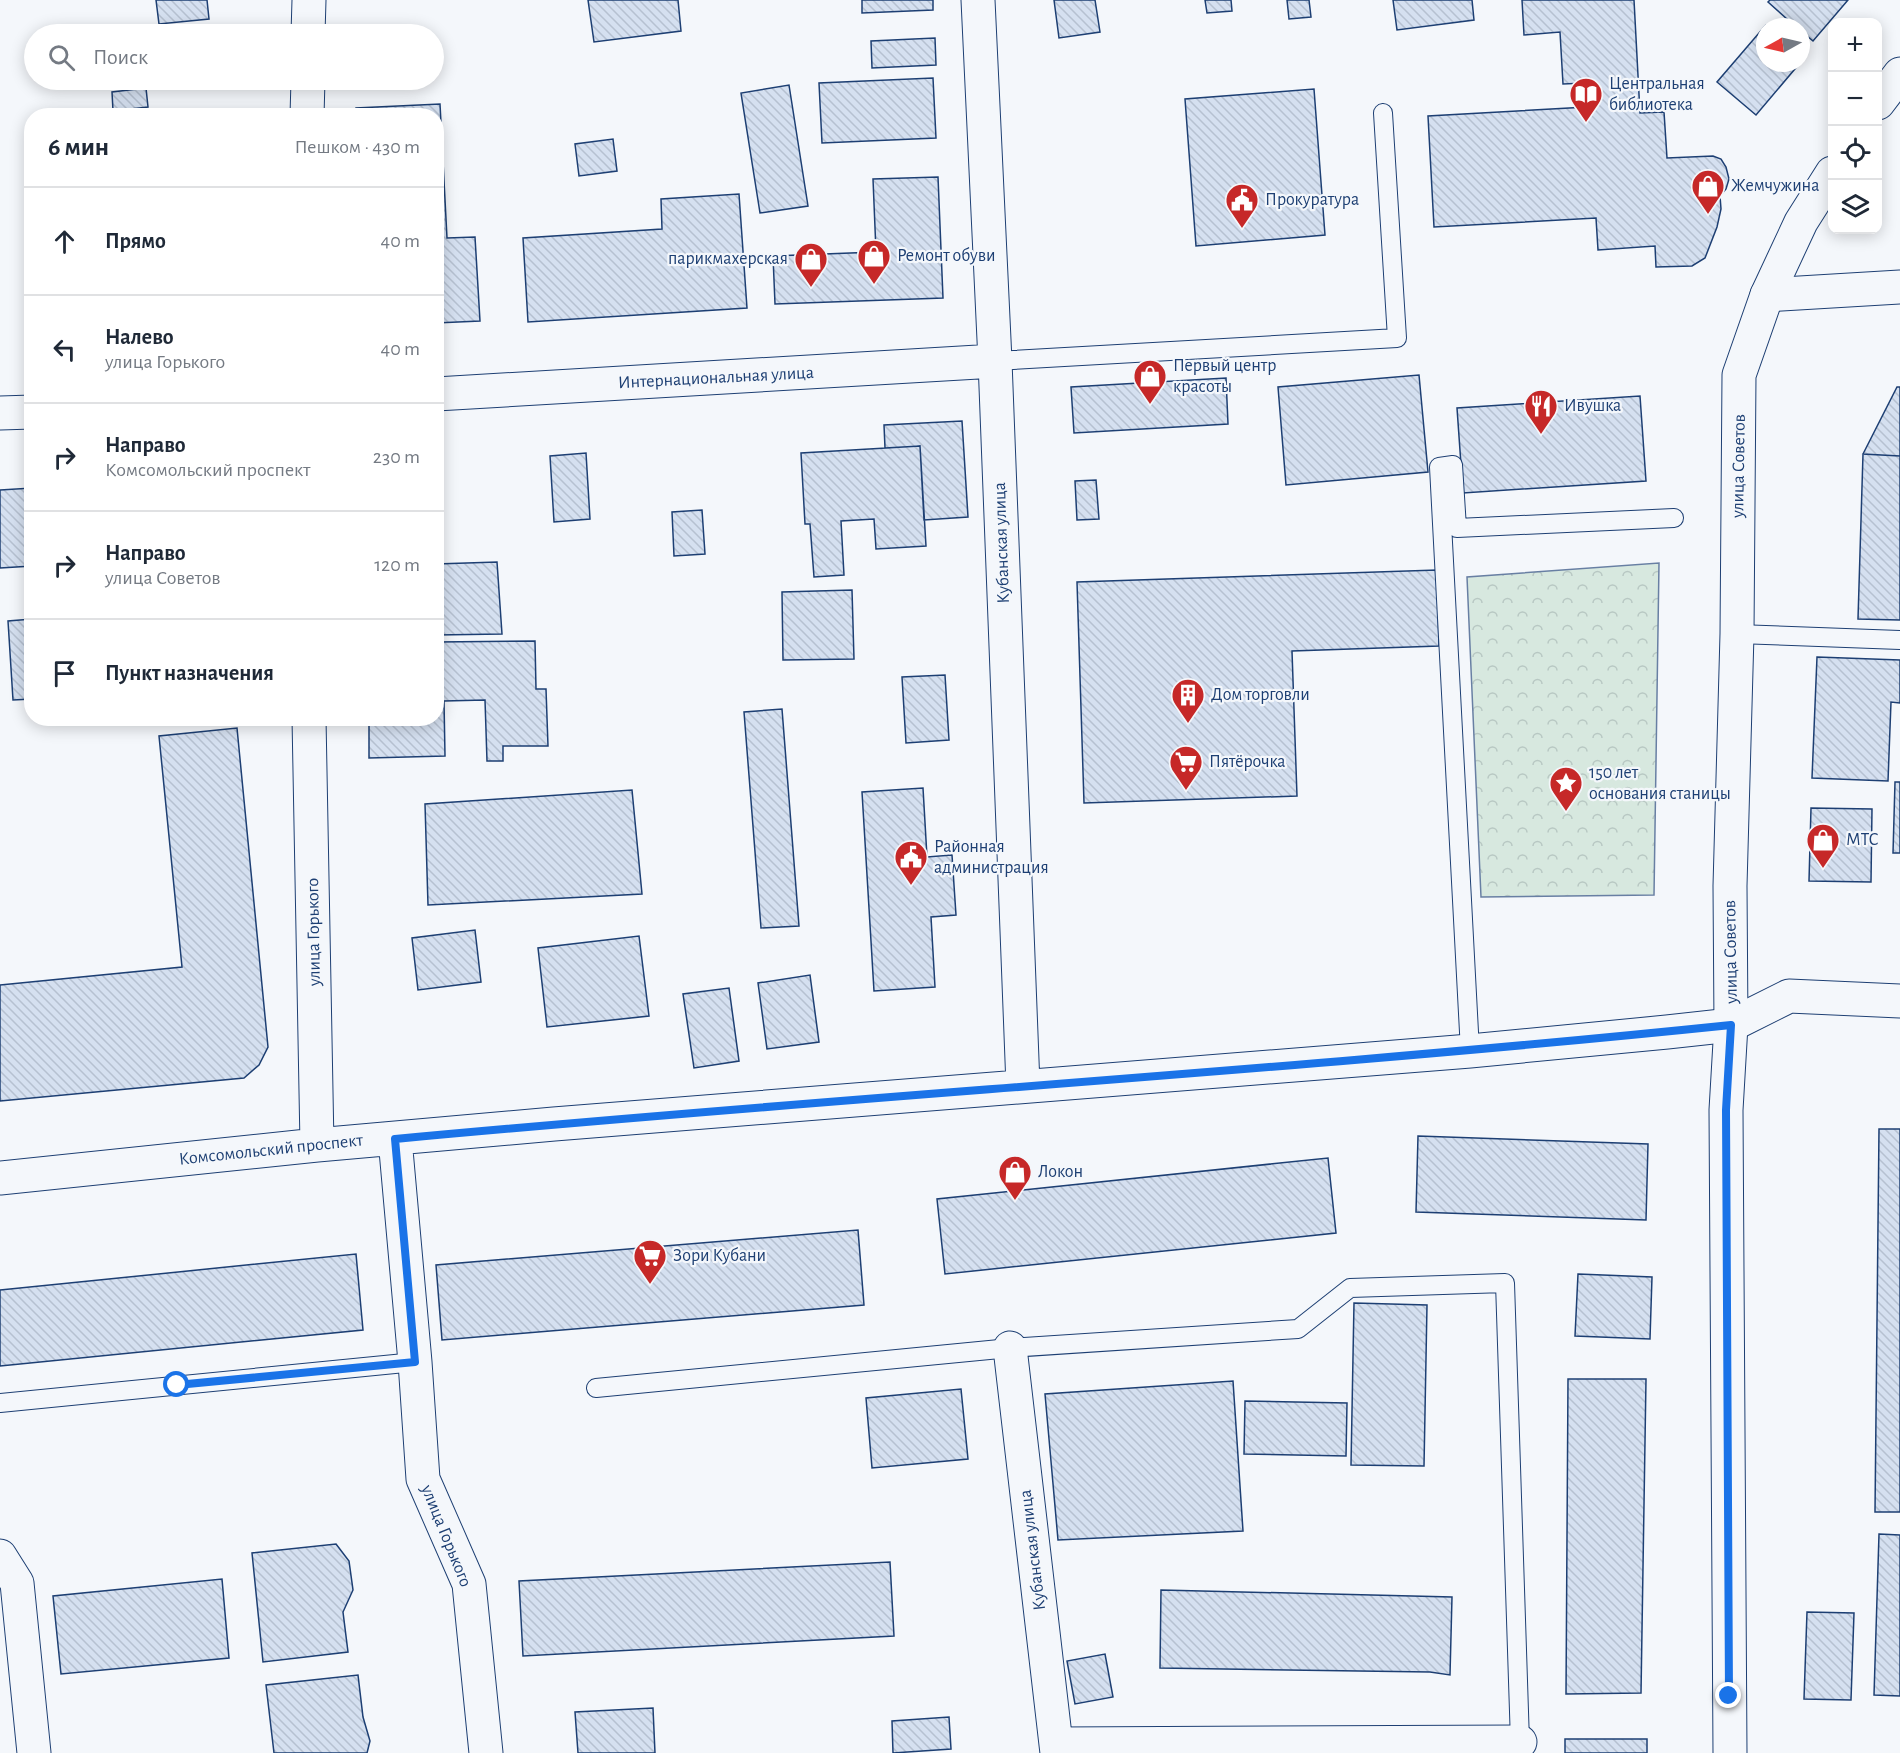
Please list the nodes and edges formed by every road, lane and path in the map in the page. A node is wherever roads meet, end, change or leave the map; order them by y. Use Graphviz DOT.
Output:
graph roads {
  1 [pos="309,0"];
  2 [pos="978,0"];
  3 [pos="308,24"];
  4 [pos="1900,74"];
  5 [pos="308,90"];
  6 [pos="1882,98"];
  7 [pos="307,108"];
  8 [pos="1383,113"];
  9 [pos="1828,180"];
  10 [pos="1900,287"];
  11 [pos="1767,295"];
  12 [pos="995,361"];
  13 [pos="444,394"];
  14 [pos="24,412"];
  15 [pos="0,413"];
  16 [pos="1674,518"];
  17 [pos="1737,634"];
  18 [pos="1900,640"];
  19 [pos="309,726"];
  20 [pos="1900,1000"];
  21 [pos="1731,1025"];
  22 [pos="1470,1050"];
  23 [pos="1023,1086"];
  24 [pos="395,1139"];
  25 [pos="317,1144"];
  26 [pos="0,1178"];
  27 [pos="1010,1348"];
  28 [pos="415,1362"];
  29 [pos="596,1388"];
  30 [pos="0,1403"];
  31 [pos="0,1556"];
  32 [pos="1520,1742"];
  33 [pos="1057,1749"];
  34 [pos="34,1753"];
  35 [pos="486,1753"];
  36 [pos="1730,1753"];
  1 -- 3 [label="street"];
  2 -- 12 [label="street, Кубанская улица"];
  4 -- 6 [label="street"];
  5 -- 7 [label="street"];
  8 -- 12 [label="lane"];
  9 -- 11 [label="street, улица Советов"];
  10 -- 11 [label="street"];
  11 -- 17 [label="street, улица Советов"];
  12 -- 13 [label="street, Интернациональная улица"];
  12 -- 23 [label="street, Кубанская улица"];
  14 -- 15 [label="street"];
  16 -- 22 [label="lane"];
  17 -- 18 [label="lane"];
  17 -- 21 [label="street, улица Советов"];
  19 -- 25 [label="street, улица Горького"];
  20 -- 21 [label="street, Комсомольский проспект"];
  21 -- 22 [label="street, Комсомольский проспект"];
  21 -- 36 [label="street, улица Советов"];
  22 -- 23 [label="street, Комсомольский проспект"];
  23 -- 24 [label="street, Комсомольский проспект"];
  24 -- 25 [label="street, Комсомольский проспект"];
  24 -- 28 [label="street, улица Горького"];
  25 -- 26 [label="street, Комсомольский проспект"];
  27 -- 29 [label="lane"];
  27 -- 32 [label="lane"];
  27 -- 33 [label="street, Кубанская улица"];
  28 -- 30 [label="lane"];
  28 -- 35 [label="street, улица Горького"];
  31 -- 34 [label="street"];
  32 -- 33 [label="street"];
}
